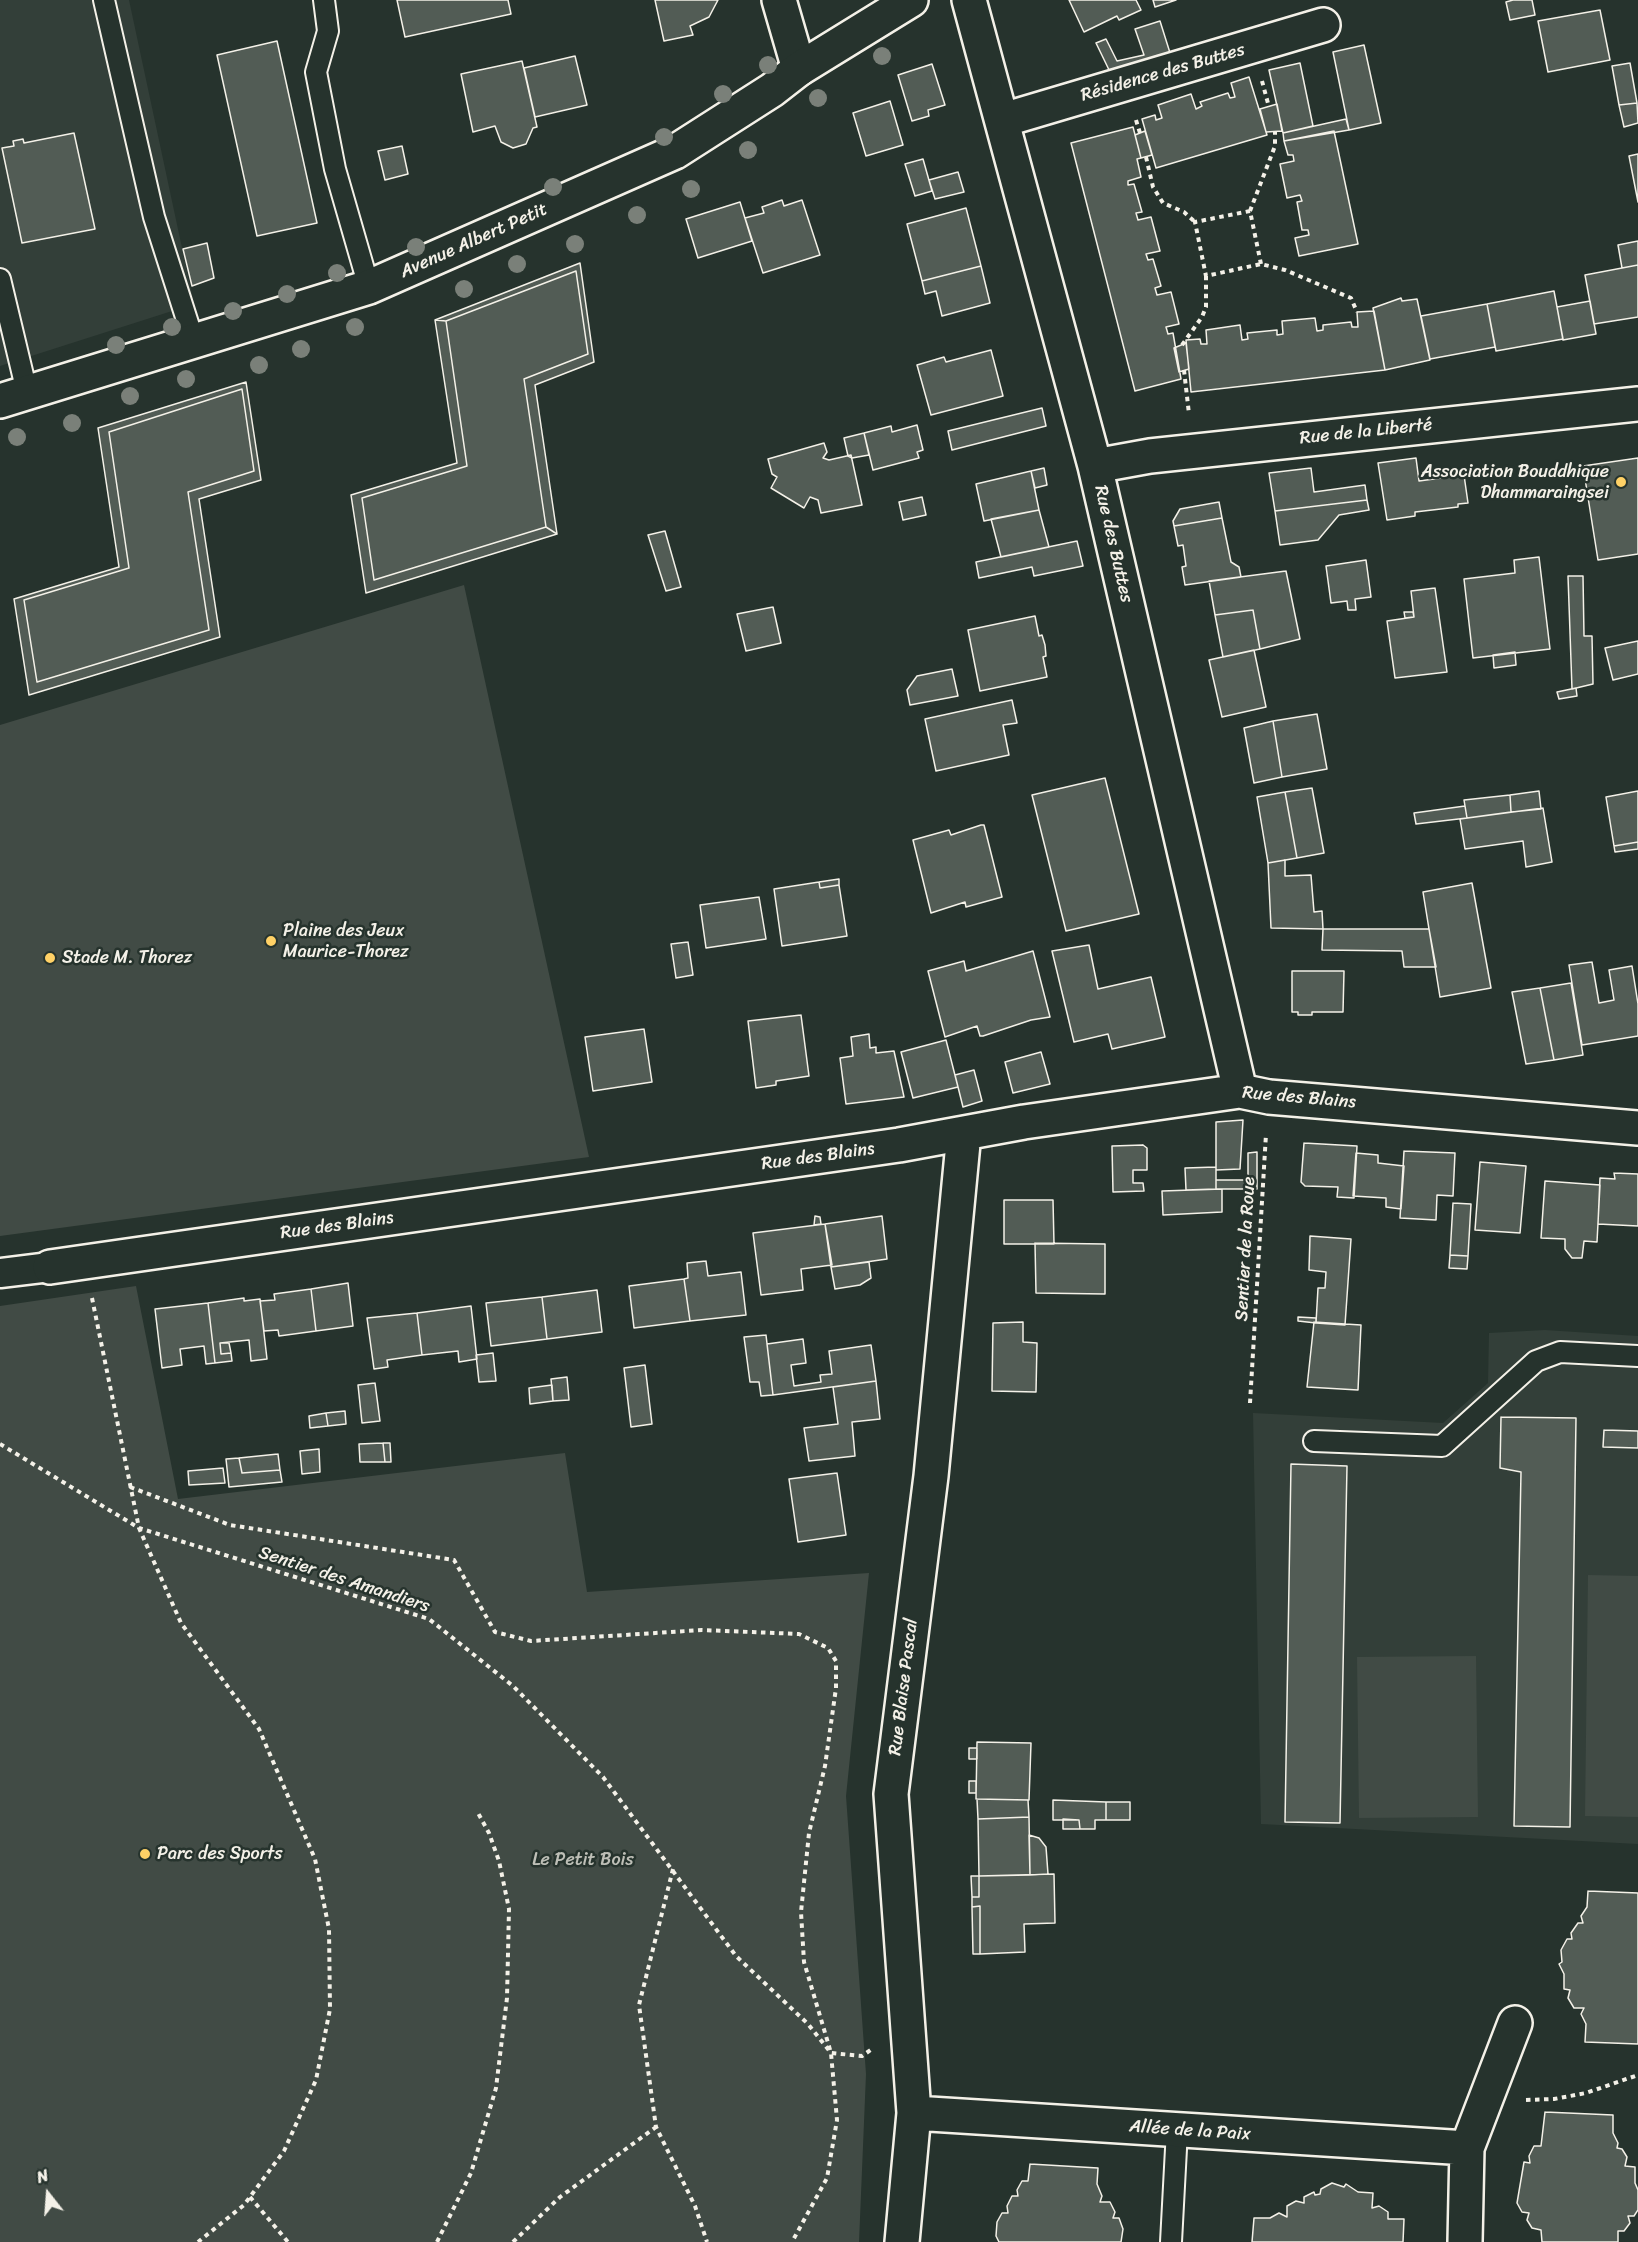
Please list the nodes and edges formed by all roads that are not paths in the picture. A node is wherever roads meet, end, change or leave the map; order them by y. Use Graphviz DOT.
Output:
graph roads {
  1 [pos="104,0"];
  2 [pos="324,0"];
  3 [pos="779,0"];
  4 [pos="911,0"];
  5 [pos="969,0"];
  6 [pos="1323,25"];
  7 [pos="799,69"];
  8 [pos="1003,120"];
  9 [pos="0,279"];
  10 [pos="369,287"];
  11 [pos="194,342"];
  12 [pos="14,397"];
  13 [pos="1638,404"];
  14 [pos="1095,466"];
  15 [pos="1254,1094"];
  16 [pos="1638,1128"];
  17 [pos="964,1133"];
  18 [pos="50,1267"];
  19 [pos="0,1273"];
  20 [pos="1638,1356"];
  21 [pos="1314,1441"];
  22 [pos="1515,2023"];
  23 [pos="914,2113"];
  24 [pos="1177,2130"];
  25 [pos="1467,2148"];
  26 [pos="902,2242"];
  27 [pos="1171,2242"];
  28 [pos="1464,2242"];
  1 -- 11 [label="lane"];
  2 -- 10 [label="lane"];
  3 -- 7 [label="street"];
  4 -- 7 [label="street, Avenue Albert Petit"];
  5 -- 8 [label="street, Rue des Buttes"];
  6 -- 8 [label="street, Résidence des Buttes"];
  7 -- 10 [label="street, Avenue Albert Petit"];
  8 -- 14 [label="street, Rue des Buttes"];
  9 -- 12 [label="lane"];
  10 -- 11 [label="street, Avenue Albert Petit"];
  11 -- 12 [label="street, Avenue Albert Petit"];
  13 -- 14 [label="street, Rue de la Liberté"];
  14 -- 15 [label="street, Rue des Buttes"];
  15 -- 16 [label="street, Rue des Blains"];
  15 -- 17 [label="street, Rue des Blains"];
  17 -- 18 [label="street, Rue des Blains"];
  17 -- 23 [label="street, Rue Blaise Pascal"];
  18 -- 19 [label="street, Rue des Blains"];
  20 -- 21 [label="lane"];
  22 -- 25 [label="street"];
  23 -- 24 [label="street, Allée de la Paix"];
  23 -- 26 [label="street, Rue Blaise Pascal"];
  24 -- 25 [label="street, Allée de la Paix"];
  24 -- 27 [label="lane"];
  25 -- 28 [label="street"];
}
